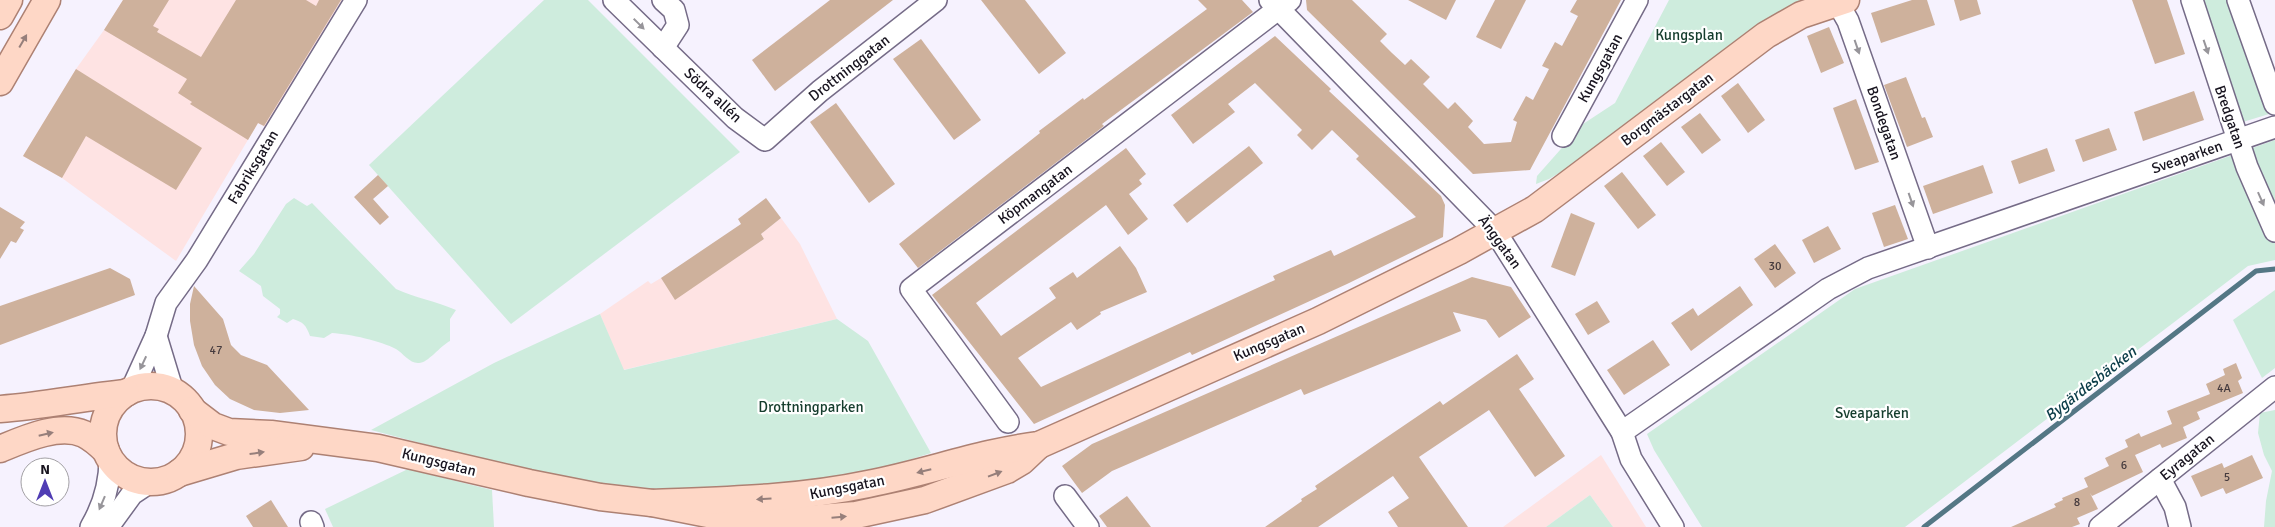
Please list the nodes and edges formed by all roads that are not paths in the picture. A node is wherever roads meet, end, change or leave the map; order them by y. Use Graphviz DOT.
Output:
graph roads {
  1 [pos="9,0"];
  2 [pos="47,0"];
  3 [pos="356,0"];
  4 [pos="614,0"];
  5 [pos="663,0"];
  6 [pos="936,0"];
  7 [pos="1637,0"];
  8 [pos="2192,0"];
  9 [pos="2238,0"];
  10 [pos="1840,1"];
  11 [pos="1280,3"];
  12 [pos="0,16"];
  13 [pos="663,48"];
  14 [pos="0,82"];
  15 [pos="2275,104"];
  16 [pos="2275,127"];
  17 [pos="1563,136"];
  18 [pos="765,140"];
  19 [pos="2238,140"];
  20 [pos="2275,230"];
  21 [pos="1495,231"];
  22 [pos="1928,248"];
  23 [pos="156,336"];
  24 [pos="2275,387"];
  25 [pos="128,392"];
  26 [pos="182,401"];
  27 [pos="0,409"];
  28 [pos="1008,422"];
  29 [pos="1622,432"];
  30 [pos="344,443"];
  31 [pos="0,449"];
  32 [pos="109,463"];
  33 [pos="179,473"];
  34 [pos="2160,479"];
  35 [pos="141,488"];
  36 [pos="1065,496"];
  37 [pos="97,526"];
  38 [pos="1088,527"];
  39 [pos="1673,527"];
  40 [pos="2100,527"];
  41 [pos="2180,527"];
  1 -- 12 [label="main road"];
  14 -- 2 [label="main road, one-way"];
  3 -- 23 [label="street, Fabriksgatan"];
  4 -- 13 [label="street, Södra allén, one-way"];
  5 -- 13 [label="street"];
  6 -- 18 [label="street, Drottninggatan"];
  7 -- 17 [label="street, Kungsgatan"];
  8 -- 19 [label="street, Bredgatan, one-way"];
  9 -- 15 [label="street"];
  10 -- 21 [label="main road, Borgmästargatan"];
  10 -- 22 [label="street, Bondegatan, one-way"];
  11 -- 21 [label="street, Änggatan"];
  11 -- 28 [label="street, Köpmangatan"];
  13 -- 18 [label="street, Södra allén"];
  16 -- 19 [label="street, Sveaparken"];
  19 -- 20 [label="street, Bredgatan, one-way"];
  19 -- 22 [label="street, Sveaparken"];
  21 -- 29 [label="street, Änggatan"];
  21 -- 30 [label="main road, Kungsgatan"];
  22 -- 29 [label="street, Sveaparken"];
  23 -- 25 [label="street, Fabriksgatan, one-way"];
  23 -- 26 [label="street"];
  24 -- 34 [label="street, Eyragatan"];
  25 -- 26 [label="main road"];
  25 -- 27 [label="main road"];
  25 -- 32 [label="main road"];
  26 -- 30 [label="main road, Kungsgatan"];
  26 -- 33 [label="main road"];
  29 -- 39 [label="street, Änggatan"];
  33 -- 30 [label="main road, Kungsgatan, one-way"];
  31 -- 32 [label="main road, one-way"];
  32 -- 35 [label="main road"];
  32 -- 37 [label="street, one-way"];
  33 -- 35 [label="main road"];
  34 -- 40 [label="street, Eyragatan"];
  34 -- 41 [label="street"];
  35 -- 37 [label="street"];
  36 -- 38 [label="street"];
}
